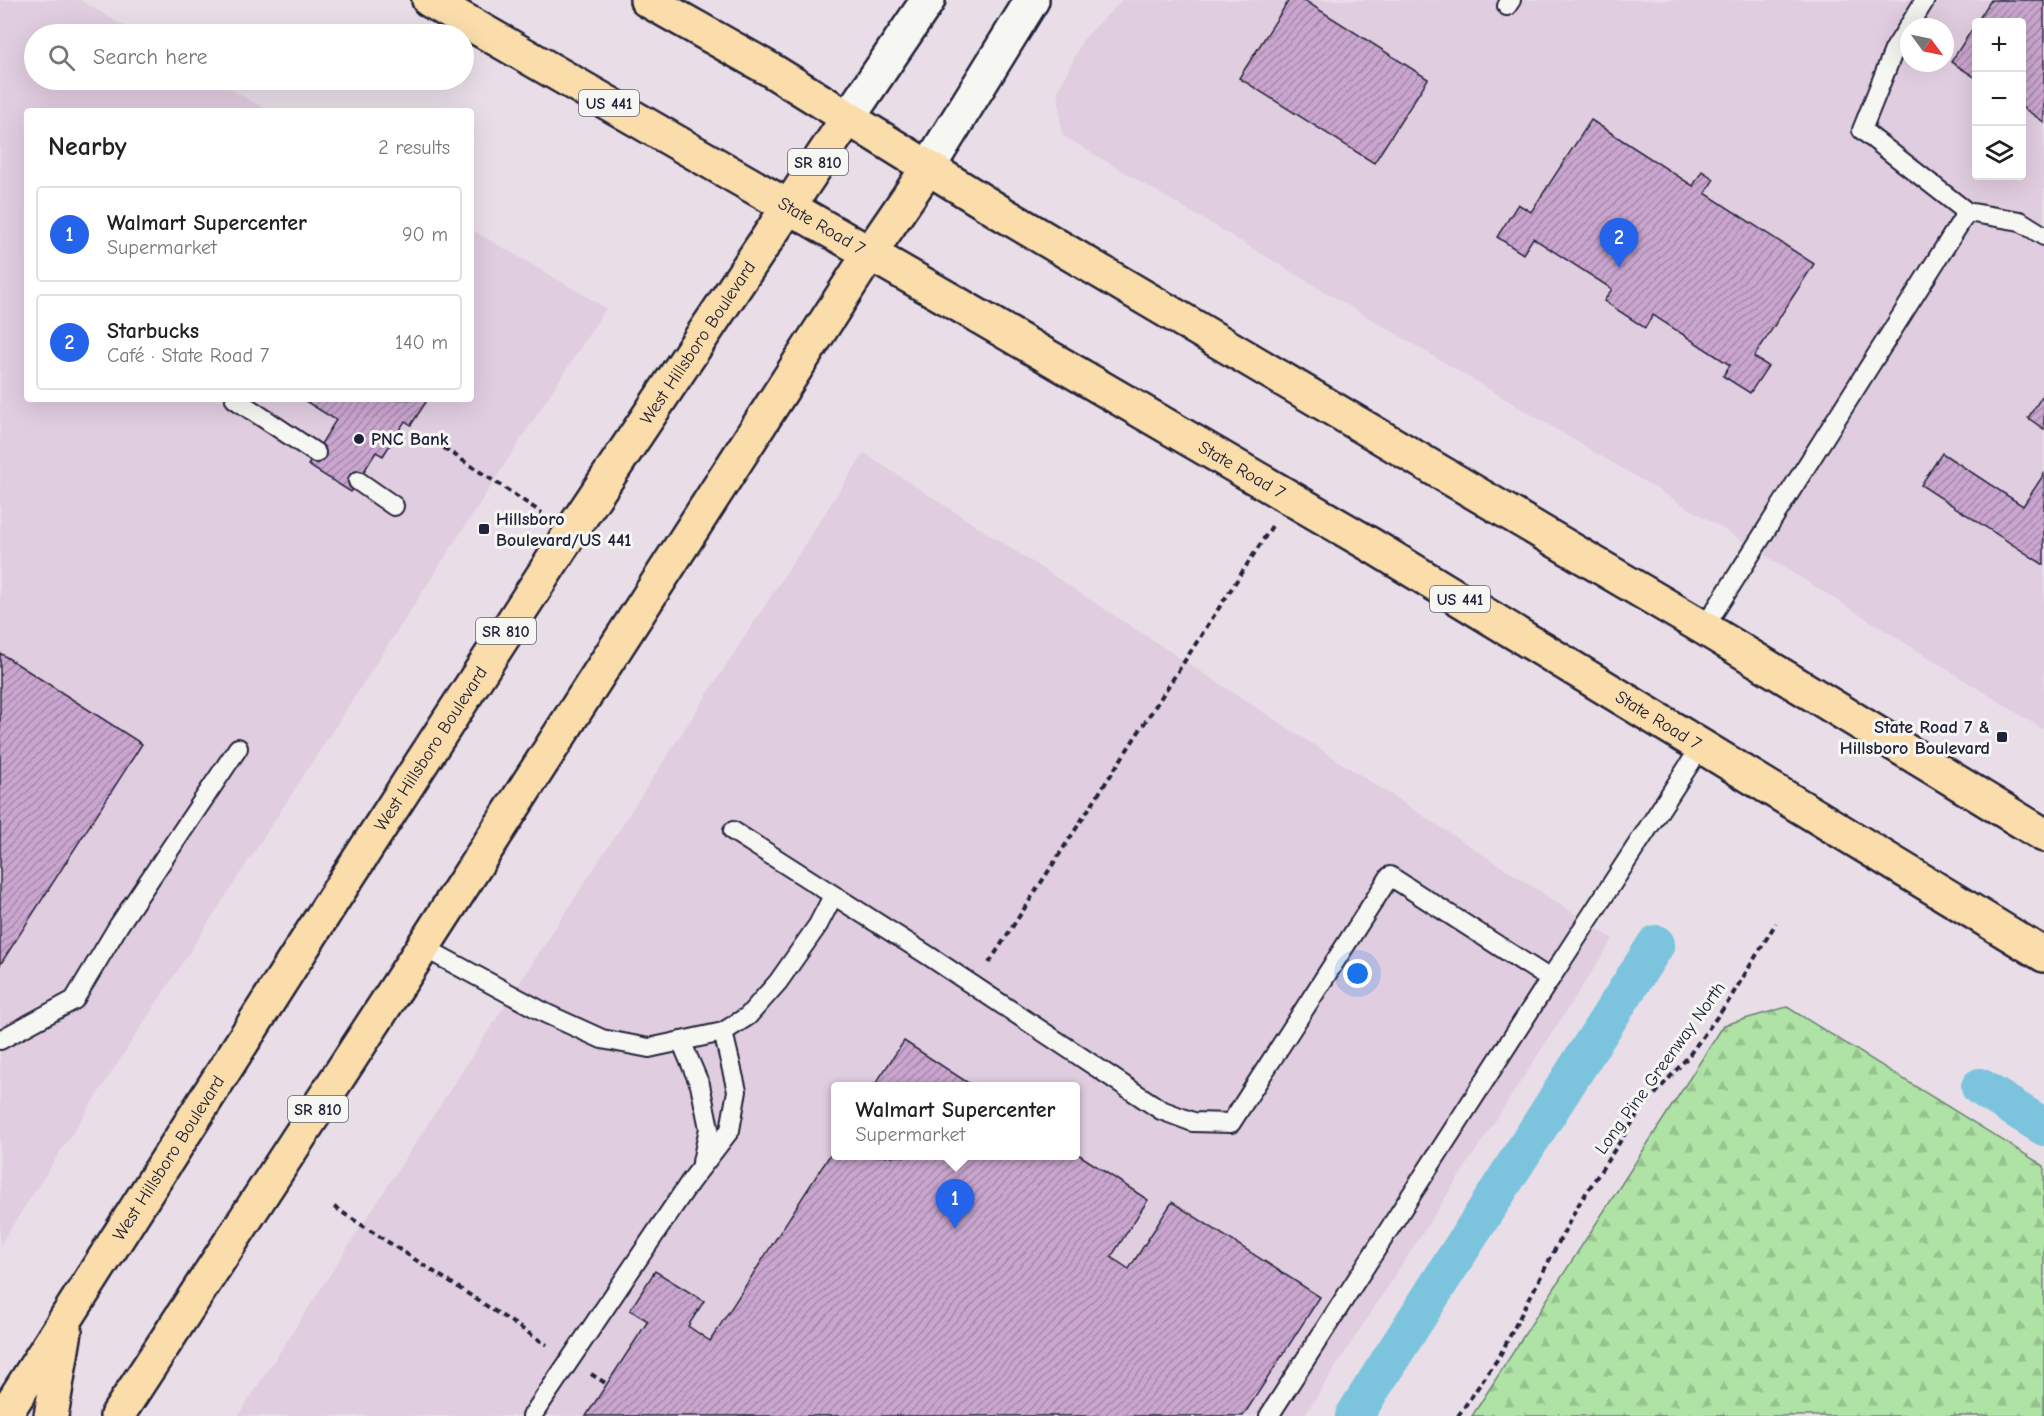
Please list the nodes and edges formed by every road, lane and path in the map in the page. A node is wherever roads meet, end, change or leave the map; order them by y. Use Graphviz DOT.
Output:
graph roads {
  1 [pos="429,0"];
  2 [pos="647,0"];
  3 [pos="928,0"];
  4 [pos="1032,0"];
  5 [pos="1925,0"];
  6 [pos="471,24"];
  7 [pos="474,26"];
  8 [pos="848,118"];
  9 [pos="928,168"];
  10 [pos="788,207"];
  11 [pos="1967,212"];
  12 [pos="2044,236"];
  13 [pos="870,253"];
  14 [pos="240,402"];
  15 [pos="435,442"];
  16 [pos="316,453"];
  17 [pos="358,481"];
  18 [pos="394,506"];
  19 [pos="571,532"];
  20 [pos="1251,560"];
  21 [pos="1704,628"];
  22 [pos="1702,745"];
  23 [pos="238,748"];
  24 [pos="733,831"];
  25 [pos="2044,836"];
  26 [pos="833,896"];
  27 [pos="1776,923"];
  28 [pos="423,947"];
  29 [pos="2044,955"];
  30 [pos="1550,979"];
  31 [pos="974,986"];
  32 [pos="723,1032"];
  33 [pos="0,1040"];
  34 [pos="681,1041"];
  35 [pos="700,1169"];
  36 [pos="334,1207"];
  37 [pos="68,1317"];
  38 [pos="570,1360"];
  39 [pos="607,1384"];
  40 [pos="0,1413"];
  41 [pos="4,1416"];
  42 [pos="51,1416"];
  43 [pos="117,1416"];
  44 [pos="532,1416"];
  45 [pos="1269,1416"];
  46 [pos="1458,1416"];
  1 -- 6 [label="main road, State Road 7 / US 441"];
  2 -- 8 [label="main road"];
  3 -- 8 [label="street, West Hillsboro Boulevard"];
  4 -- 9 [label="street"];
  5 -- 11 [label="lane"];
  7 -- 10 [label="main road, State Road 7 / US 441"];
  8 -- 9 [label="main road"];
  8 -- 10 [label="main road, West Hillsboro Boulevard / SR 810"];
  9 -- 13 [label="main road, SR 810"];
  9 -- 21 [label="main road"];
  10 -- 13 [label="main road, State Road 7 / US 441"];
  10 -- 19 [label="main road, West Hillsboro Boulevard / SR 810"];
  11 -- 12 [label="lane"];
  11 -- 21 [label="lane"];
  13 -- 22 [label="main road, State Road 7 / US 441"];
  13 -- 28 [label="main road, SR 810"];
  14 -- 16 [label="lane"];
  15 -- 19 [label="path"];
  17 -- 18 [label="lane"];
  19 -- 37 [label="main road, West Hillsboro Boulevard / SR 810"];
  20 -- 31 [label="path"];
  21 -- 25 [label="main road"];
  22 -- 29 [label="main road, State Road 7 / US 441"];
  22 -- 30 [label="lane"];
  23 -- 33 [label="lane"];
  24 -- 26 [label="lane"];
  26 -- 31 [label="lane"];
  26 -- 32 [label="lane"];
  27 -- 46 [label="path, Long Pine Greenway North"];
  28 -- 34 [label="lane"];
  28 -- 43 [label="main road, SR 810"];
  30 -- 31 [label="lane"];
  30 -- 45 [label="lane"];
  32 -- 34 [label="lane"];
  32 -- 35 [label="lane"];
  34 -- 35 [label="lane"];
  35 -- 38 [label="lane"];
  36 -- 38 [label="path"];
  37 -- 41 [label="main road, West Hillsboro Boulevard / SR 810"];
  37 -- 42 [label="main road"];
  38 -- 39 [label="path"];
  38 -- 44 [label="lane"];
  40 -- 41 [label="lane"];
}
